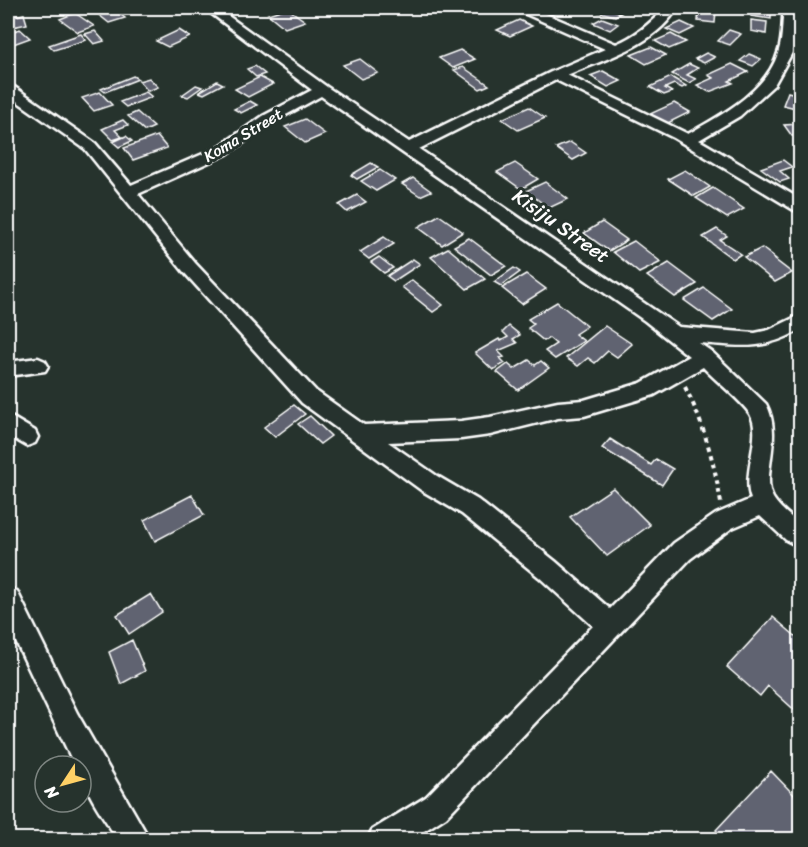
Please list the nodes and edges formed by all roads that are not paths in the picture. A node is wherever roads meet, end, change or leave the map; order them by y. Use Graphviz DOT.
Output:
graph roads {
  1 [pos="523,8"];
  2 [pos="671,8"];
  3 [pos="790,8"];
  4 [pos="220,11"];
  5 [pos="616,49"];
  6 [pos="556,75"];
  7 [pos="8,89"];
  8 [pos="322,90"];
  9 [pos="688,140"];
  10 [pos="408,148"];
  11 [pos="129,192"];
  12 [pos="801,206"];
  13 [pos="801,322"];
  14 [pos="675,334"];
  15 [pos="705,357"];
  16 [pos="38,366"];
  17 [pos="8,369"];
  18 [pos="8,423"];
  19 [pos="360,434"];
  20 [pos="27,437"];
  21 [pos="764,504"];
  22 [pos="801,537"];
  23 [pos="8,599"];
  24 [pos="610,626"];
  25 [pos="135,840"];
  26 [pos="382,840"];
  1 -- 5 [label="street"];
  2 -- 5 [label="street"];
  3 -- 9 [label="street"];
  4 -- 8 [label="street, Kisiju Street"];
  5 -- 6 [label="street"];
  6 -- 9 [label="street"];
  6 -- 10 [label="street"];
  7 -- 11 [label="street"];
  8 -- 10 [label="street, Kisiju Street"];
  8 -- 11 [label="street, Koma Street"];
  9 -- 12 [label="street"];
  10 -- 14 [label="street, Kisiju Street"];
  11 -- 19 [label="street"];
  13 -- 14 [label="street"];
  14 -- 15 [label="street, Kisiju Street"];
  15 -- 19 [label="street"];
  15 -- 21 [label="street, Kisiju Street"];
  16 -- 17 [label="street"];
  18 -- 20 [label="street"];
  19 -- 24 [label="street"];
  21 -- 22 [label="street"];
  21 -- 24 [label="street"];
  23 -- 25 [label="street"];
  24 -- 26 [label="street"];
}
